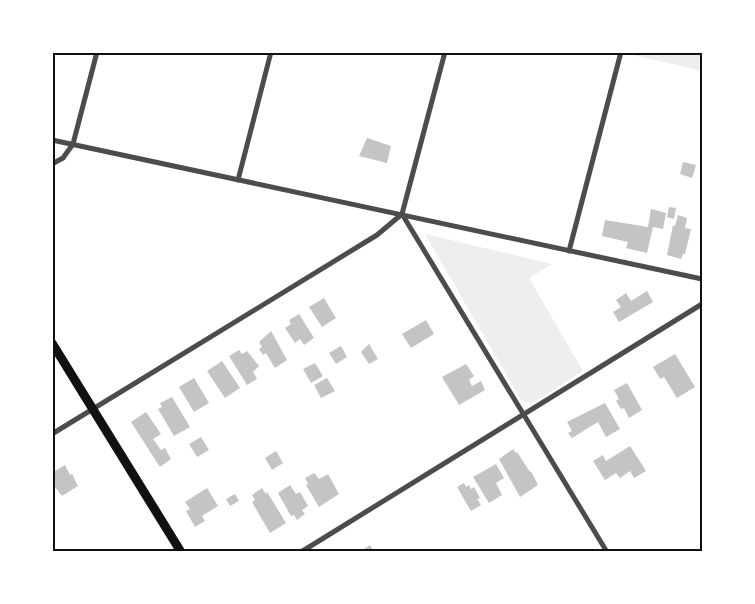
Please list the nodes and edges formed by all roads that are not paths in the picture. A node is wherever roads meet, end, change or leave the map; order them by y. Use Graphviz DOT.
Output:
graph roads {
  1 [pos="97,52"];
  2 [pos="272,52"];
  3 [pos="445,52"];
  4 [pos="621,52"];
  5 [pos="52,140"];
  6 [pos="73,144"];
  7 [pos="52,164"];
  8 [pos="238,180"];
  9 [pos="402,214"];
  10 [pos="569,251"];
  11 [pos="702,280"];
  12 [pos="702,304"];
  13 [pos="52,343"];
  14 [pos="93,409"];
  15 [pos="522,414"];
  16 [pos="52,434"];
  17 [pos="181,552"];
  18 [pos="301,552"];
  19 [pos="607,552"];
  1 -- 6 [label="street"];
  2 -- 8 [label="street"];
  3 -- 9 [label="street"];
  4 -- 10 [label="street"];
  5 -- 6 [label="street"];
  6 -- 7 [label="street"];
  6 -- 8 [label="street"];
  8 -- 9 [label="street"];
  9 -- 10 [label="street"];
  9 -- 14 [label="street"];
  9 -- 15 [label="street"];
  10 -- 11 [label="street"];
  12 -- 15 [label="street"];
  13 -- 14 [label="main road"];
  14 -- 16 [label="street"];
  14 -- 17 [label="main road"];
  15 -- 18 [label="street"];
  15 -- 19 [label="street"];
}
